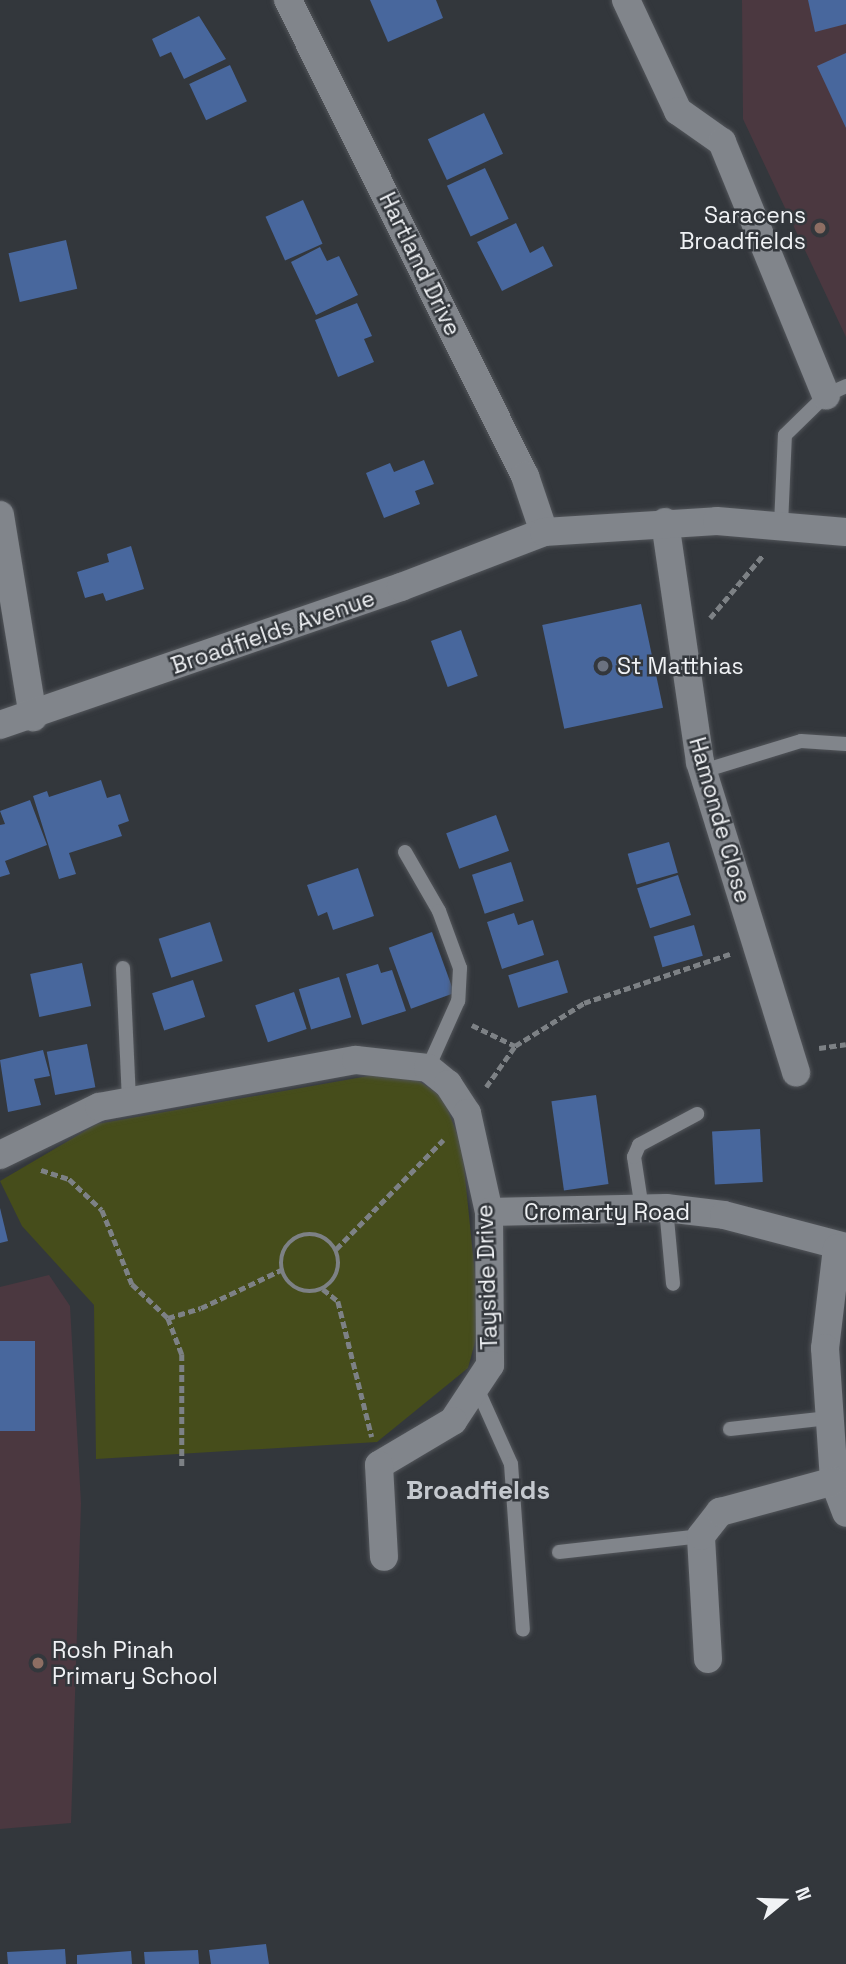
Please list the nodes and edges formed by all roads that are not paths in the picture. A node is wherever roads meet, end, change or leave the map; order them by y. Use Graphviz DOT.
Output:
graph roads {
  1 [pos="288,0"];
  2 [pos="626,0"];
  3 [pos="836,391"];
  4 [pos="0,515"];
  5 [pos="665,522"];
  6 [pos="774,524"];
  7 [pos="544,532"];
  8 [pos="846,532"];
  9 [pos="33,717"];
  10 [pos="0,725"];
  11 [pos="846,744"];
  12 [pos="703,771"];
  13 [pos="405,852"];
  14 [pos="123,968"];
  15 [pos="428,1068"];
  16 [pos="796,1072"];
  17 [pos="129,1102"];
  18 [pos="697,1114"];
  19 [pos="0,1154"];
  20 [pos="654,1208"];
  21 [pos="489,1212"];
  22 [pos="841,1247"];
  23 [pos="673,1284"];
  24 [pos="476,1386"];
  25 [pos="828,1418"];
  26 [pos="730,1429"];
  27 [pos="834,1481"];
  28 [pos="846,1513"];
  29 [pos="701,1536"];
  30 [pos="559,1552"];
  31 [pos="384,1557"];
  32 [pos="523,1630"];
  33 [pos="708,1659"];
  1 -- 7 [label="street, Hartland Drive"];
  2 -- 3 [label="street"];
  3 -- 6 [label="lane"];
  4 -- 9 [label="street"];
  5 -- 6 [label="street, Broadfields Avenue"];
  5 -- 7 [label="street, Broadfields Avenue"];
  5 -- 12 [label="street, Hamonde Close"];
  6 -- 8 [label="street, Broadfields Avenue"];
  7 -- 9 [label="street, Broadfields Avenue"];
  9 -- 10 [label="street, Broadfields Avenue"];
  11 -- 12 [label="lane"];
  12 -- 16 [label="street, Hamonde Close"];
  13 -- 15 [label="lane"];
  14 -- 17 [label="lane"];
  15 -- 17 [label="street"];
  15 -- 21 [label="street, Tayside Drive"];
  17 -- 19 [label="street"];
  18 -- 20 [label="lane"];
  20 -- 21 [label="street, Cromarty Road"];
  20 -- 22 [label="street, Cromarty Road"];
  20 -- 23 [label="lane"];
  21 -- 24 [label="street, Tayside Drive"];
  22 -- 25 [label="street"];
  24 -- 31 [label="street, Tayside Drive"];
  24 -- 32 [label="lane"];
  25 -- 26 [label="lane"];
  25 -- 27 [label="street"];
  27 -- 28 [label="street"];
  27 -- 29 [label="street"];
  29 -- 30 [label="lane"];
  29 -- 33 [label="street"];
}
